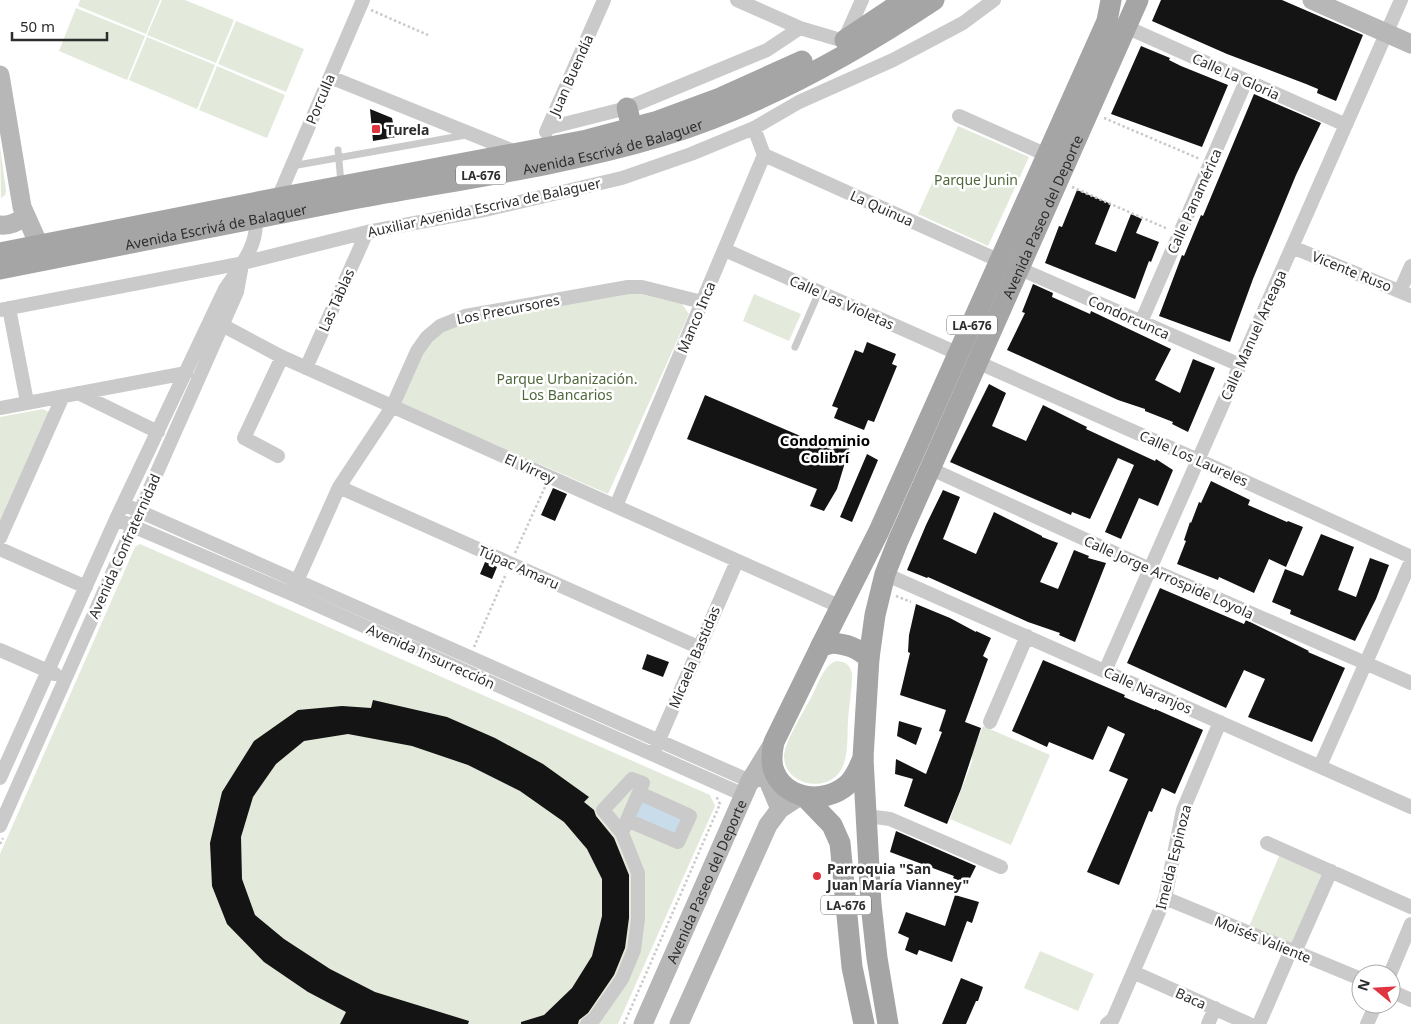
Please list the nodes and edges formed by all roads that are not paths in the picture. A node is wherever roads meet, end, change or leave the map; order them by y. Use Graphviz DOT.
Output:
graph roads {
  1 [pos="604,0"];
  2 [pos="737,0"];
  3 [pos="862,0"];
  4 [pos="905,0"];
  5 [pos="934,0"];
  6 [pos="994,0"];
  7 [pos="1111,0"];
  8 [pos="1138,0"];
  9 [pos="1312,0"];
  10 [pos="1401,0"];
  11 [pos="362,3"];
  12 [pos="1126,27"];
  13 [pos="800,28"];
  14 [pos="1386,33"];
  15 [pos="1411,44"];
  16 [pos="847,46"];
  17 [pos="0,75"];
  18 [pos="330,77"];
  19 [pos="1246,81"];
  20 [pos="627,108"];
  21 [pos="959,116"];
  22 [pos="1346,125"];
  23 [pos="548,128"];
  24 [pos="632,128"];
  25 [pos="754,128"];
  26 [pos="472,134"];
  27 [pos="529,151"];
  28 [pos="339,153"];
  29 [pos="764,155"];
  30 [pos="1047,155"];
  31 [pos="292,166"];
  32 [pos="342,186"];
  33 [pos="278,198"];
  34 [pos="25,216"];
  35 [pos="255,218"];
  36 [pos="0,226"];
  37 [pos="367,232"];
  38 [pos="1292,247"];
  39 [pos="725,250"];
  40 [pos="0,253"];
  41 [pos="41,253"];
  42 [pos="243,263"];
  43 [pos="1009,265"];
  44 [pos="1411,266"];
  45 [pos="0,269"];
  46 [pos="819,292"];
  47 [pos="1405,294"];
  48 [pos="702,302"];
  49 [pos="4,309"];
  50 [pos="1141,322"];
  51 [pos="222,324"];
  52 [pos="795,347"];
  53 [pos="282,357"];
  54 [pos="968,358"];
  55 [pos="1240,365"];
  56 [pos="306,368"];
  57 [pos="186,373"];
  58 [pos="78,393"];
  59 [pos="62,396"];
  60 [pos="27,402"];
  61 [pos="392,407"];
  62 [pos="0,408"];
  63 [pos="158,432"];
  64 [pos="278,456"];
  65 [pos="1198,460"];
  66 [pos="929,468"];
  67 [pos="339,487"];
  68 [pos="123,504"];
  69 [pos="616,506"];
  70 [pos="139,511"];
  71 [pos="116,519"];
  72 [pos="132,526"];
  73 [pos="0,538"];
  74 [pos="0,549"];
  75 [pos="1411,557"];
  76 [pos="737,560"];
  77 [pos="1411,561"];
  78 [pos="1150,569"];
  79 [pos="885,574"];
  80 [pos="297,580"];
  81 [pos="86,587"];
  82 [pos="292,594"];
  83 [pos="840,607"];
  84 [pos="1027,636"];
  85 [pos="821,646"];
  86 [pos="698,647"];
  87 [pos="0,650"];
  88 [pos="869,658"];
  89 [pos="1366,663"];
  90 [pos="48,671"];
  91 [pos="1105,671"];
  92 [pos="65,678"];
  93 [pos="1411,683"];
  94 [pos="990,722"];
  95 [pos="1220,722"];
  96 [pos="774,742"];
  97 [pos="656,748"];
  98 [pos="863,758"];
  99 [pos="1320,766"];
  100 [pos="0,778"];
  101 [pos="747,788"];
  102 [pos="639,794"];
  103 [pos="803,796"];
  104 [pos="1411,807"];
  105 [pos="780,808"];
  106 [pos="867,816"];
  107 [pos="627,820"];
  108 [pos="2,831"];
  109 [pos="622,833"];
  110 [pos="1267,843"];
  111 [pos="1001,867"];
  112 [pos="1330,871"];
  113 [pos="1165,898"];
  114 [pos="1411,907"];
  115 [pos="1411,924"];
  116 [pos="1293,951"];
  117 [pos="1394,964"];
  118 [pos="1133,972"];
  119 [pos="1351,975"];
  120 [pos="1215,1008"];
  121 [pos="1110,1022"];
  122 [pos="587,1024"];
  123 [pos="643,1024"];
  124 [pos="679,1024"];
  125 [pos="864,1024"];
  126 [pos="888,1024"];
  127 [pos="1208,1024"];
  128 [pos="1249,1024"];
  129 [pos="1258,1024"];
  1 -- 23 [label="street, Juan Buendía"];
  2 -- 13 [label="street"];
  3 -- 16 [label="street"];
  4 -- 16 [label="main road, Avenida Escrivá de Balaguer / LA-676"];
  5 -- 16 [label="main road, Avenida Escrivá de Balaguer / LA-676"];
  6 -- 25 [label="street, Auxiliar Avenida Escriva de Balaguer"];
  7 -- 30 [label="main road, Avenida Paseo del Deporte / LA-676"];
  8 -- 12 [label="main road, Avenida Paseo del Deporte / LA-676"];
  9 -- 14 [label="main road"];
  10 -- 14 [label="street, Calle Manuel Arteaga"];
  11 -- 18 [label="street, Porculla"];
  12 -- 19 [label="street, Calle La Gloria"];
  12 -- 43 [label="main road, Avenida Paseo del Deporte / LA-676"];
  13 -- 16 [label="street"];
  13 -- 20 [label="street"];
  14 -- 15 [label="main road"];
  14 -- 22 [label="street, Calle Manuel Arteaga"];
  16 -- 24 [label="main road, Avenida Escrivá de Balaguer / LA-676"];
  16 -- 35 [label="main road, Avenida Escrivá de Balaguer / LA-676"];
  17 -- 34 [label="main road"];
  18 -- 26 [label="street"];
  18 -- 31 [label="street, Porculla"];
  19 -- 22 [label="street, Calle La Gloria"];
  19 -- 50 [label="street, Calle Panamérica"];
  20 -- 23 [label="street"];
  20 -- 24 [label="main road"];
  21 -- 30 [label="street"];
  22 -- 38 [label="street, Calle Manuel Arteaga"];
  23 -- 27 [label="street, Juan Buendía"];
  24 -- 27 [label="main road, Avenida Escrivá de Balaguer / LA-676"];
  25 -- 29 [label="street"];
  25 -- 37 [label="street, Auxiliar Avenida Escriva de Balaguer"];
  26 -- 27 [label="street"];
  26 -- 28 [label="lane"];
  27 -- 32 [label="main road, Avenida Escrivá de Balaguer / LA-676"];
  28 -- 31 [label="lane"];
  28 -- 32 [label="lane"];
  29 -- 39 [label="street, Manco Inca"];
  29 -- 43 [label="street, La Quinua"];
  30 -- 43 [label="main road, Avenida Paseo del Deporte / LA-676"];
  31 -- 33 [label="street, Porculla"];
  32 -- 33 [label="main road, Avenida Escrivá de Balaguer / LA-676"];
  33 -- 41 [label="main road, Avenida Escrivá de Balaguer / LA-676"];
  34 -- 36 [label="main road"];
  34 -- 41 [label="main road"];
  35 -- 41 [label="main road, Avenida Escrivá de Balaguer / LA-676"];
  35 -- 42 [label="street, Avenida Confraternidad"];
  37 -- 42 [label="street, Auxiliar Avenida Escriva de Balaguer"];
  37 -- 56 [label="street, Las Tablas"];
  38 -- 47 [label="street, Vicente Ruso"];
  38 -- 55 [label="street, Calle Manuel Arteaga"];
  39 -- 46 [label="street, Calle Las Violetas"];
  39 -- 48 [label="street, Manco Inca"];
  40 -- 41 [label="main road, Avenida Escrivá de Balaguer / LA-676"];
  41 -- 45 [label="main road, Avenida Escrivá de Balaguer / LA-676"];
  42 -- 49 [label="street, Auxiliar Avenida Escriva de Balaguer"];
  42 -- 51 [label="street, Avenida Confraternidad"];
  42 -- 57 [label="street, Avenida Confraternidad"];
  43 -- 50 [label="street, Condorcunca"];
  43 -- 54 [label="main road, Avenida Paseo del Deporte / LA-676"];
  44 -- 47 [label="street"];
  46 -- 52 [label="lane"];
  46 -- 54 [label="street, Calle Las Violetas"];
  48 -- 61 [label="street, Los Precursores"];
  48 -- 69 [label="street, Manco Inca"];
  49 -- 60 [label="street"];
  50 -- 55 [label="street, Condorcunca"];
  51 -- 53 [label="street, El Virrey"];
  51 -- 70 [label="street, Avenida Confraternidad"];
  53 -- 56 [label="street, El Virrey"];
  53 -- 64 [label="street"];
  54 -- 65 [label="street, Calle Los Laureles"];
  54 -- 66 [label="main road, Avenida Paseo del Deporte / LA-676"];
  54 -- 83 [label="main road, Avenida Paseo del Deporte / LA-676"];
  55 -- 65 [label="street, Calle Manuel Arteaga"];
  56 -- 61 [label="street, El Virrey"];
  57 -- 58 [label="street"];
  57 -- 63 [label="street, Avenida Confraternidad"];
  58 -- 59 [label="street"];
  58 -- 63 [label="street"];
  59 -- 60 [label="street"];
  59 -- 73 [label="street"];
  60 -- 62 [label="street"];
  61 -- 67 [label="street, Los Precursores"];
  61 -- 69 [label="street, El Virrey"];
  63 -- 68 [label="street, Avenida Confraternidad"];
  65 -- 75 [label="street, Calle Los Laureles"];
  65 -- 78 [label="street, Calle Manuel Arteaga"];
  66 -- 78 [label="street, Calle Jorge Arrospide Loyola"];
  66 -- 79 [label="main road, Avenida Paseo del Deporte / LA-676"];
  67 -- 80 [label="street, Los Precursores"];
  67 -- 86 [label="street, Túpac Amaru"];
  68 -- 70 [label="street, Avenida Insurrección"];
  68 -- 71 [label="street, Avenida Confraternidad"];
  69 -- 76 [label="street, El Virrey"];
  70 -- 72 [label="street, Avenida Confraternidad"];
  70 -- 80 [label="street, Avenida Insurrección"];
  71 -- 72 [label="street, Avenida Insurrección"];
  71 -- 81 [label="street, Avenida Confraternidad"];
  72 -- 82 [label="street, Avenida Insurrección"];
  72 -- 92 [label="street, Avenida Confraternidad"];
  74 -- 81 [label="street"];
  76 -- 83 [label="street, El Virrey"];
  76 -- 86 [label="street, Micaela Bastidas"];
  77 -- 89 [label="street"];
  78 -- 89 [label="street, Calle Jorge Arrospide Loyola"];
  78 -- 91 [label="street, Calle Manuel Arteaga"];
  79 -- 84 [label="street, Calle Naranjos"];
  79 -- 88 [label="main road, Avenida Paseo del Deporte / LA-676"];
  80 -- 82 [label="street, Los Precursores"];
  80 -- 97 [label="street, Avenida Insurrección"];
  81 -- 90 [label="street, Avenida Confraternidad"];
  82 -- 97 [label="street, Avenida Insurrección"];
  83 -- 85 [label="main road, Avenida Paseo del Deporte / LA-676"];
  84 -- 91 [label="street, Calle Naranjos"];
  84 -- 94 [label="street"];
  85 -- 88 [label="main road"];
  85 -- 96 [label="main road, LA-676"];
  86 -- 97 [label="street, Micaela Bastidas"];
  87 -- 90 [label="street"];
  88 -- 98 [label="main road, LA-676"];
  89 -- 93 [label="street, Calle Jorge Arrospide Loyola"];
  89 -- 99 [label="street"];
  90 -- 92 [label="street"];
  90 -- 100 [label="street, Avenida Confraternidad"];
  91 -- 95 [label="street, Calle Naranjos"];
  92 -- 108 [label="street, Avenida Confraternidad"];
  95 -- 99 [label="street, Calle Naranjos"];
  95 -- 113 [label="street, Imelda Espinoza"];
  96 -- 101 [label="main road, Avenida Paseo del Deporte"];
  96 -- 103 [label="main road, LA-676"];
  97 -- 101 [label="street, Avenida Insurrección"];
  98 -- 103 [label="main road, LA-676"];
  98 -- 106 [label="main road, LA-676"];
  99 -- 104 [label="street, Calle Naranjos"];
  101 -- 105 [label="main road"];
  101 -- 123 [label="main road, Avenida Paseo del Deporte"];
  102 -- 107 [label="street"];
  102 -- 107 [label="street"];
  102 -- 109 [label="street"];
  103 -- 105 [label="main road"];
  103 -- 125 [label="main road, LA-676"];
  105 -- 124 [label="main road"];
  106 -- 111 [label="street"];
  106 -- 126 [label="main road, LA-676"];
  107 -- 109 [label="street"];
  109 -- 122 [label="street"];
  110 -- 112 [label="street"];
  112 -- 114 [label="street"];
  112 -- 116 [label="street"];
  113 -- 116 [label="street, Moisés Valiente"];
  113 -- 118 [label="street, Imelda Espinoza"];
  115 -- 117 [label="street"];
  116 -- 119 [label="street, Moisés Valiente"];
  116 -- 129 [label="street"];
  118 -- 120 [label="street, Baca"];
  118 -- 121 [label="street, Imelda Espinoza"];
  120 -- 127 [label="street"];
  120 -- 128 [label="street, Baca"];
}
